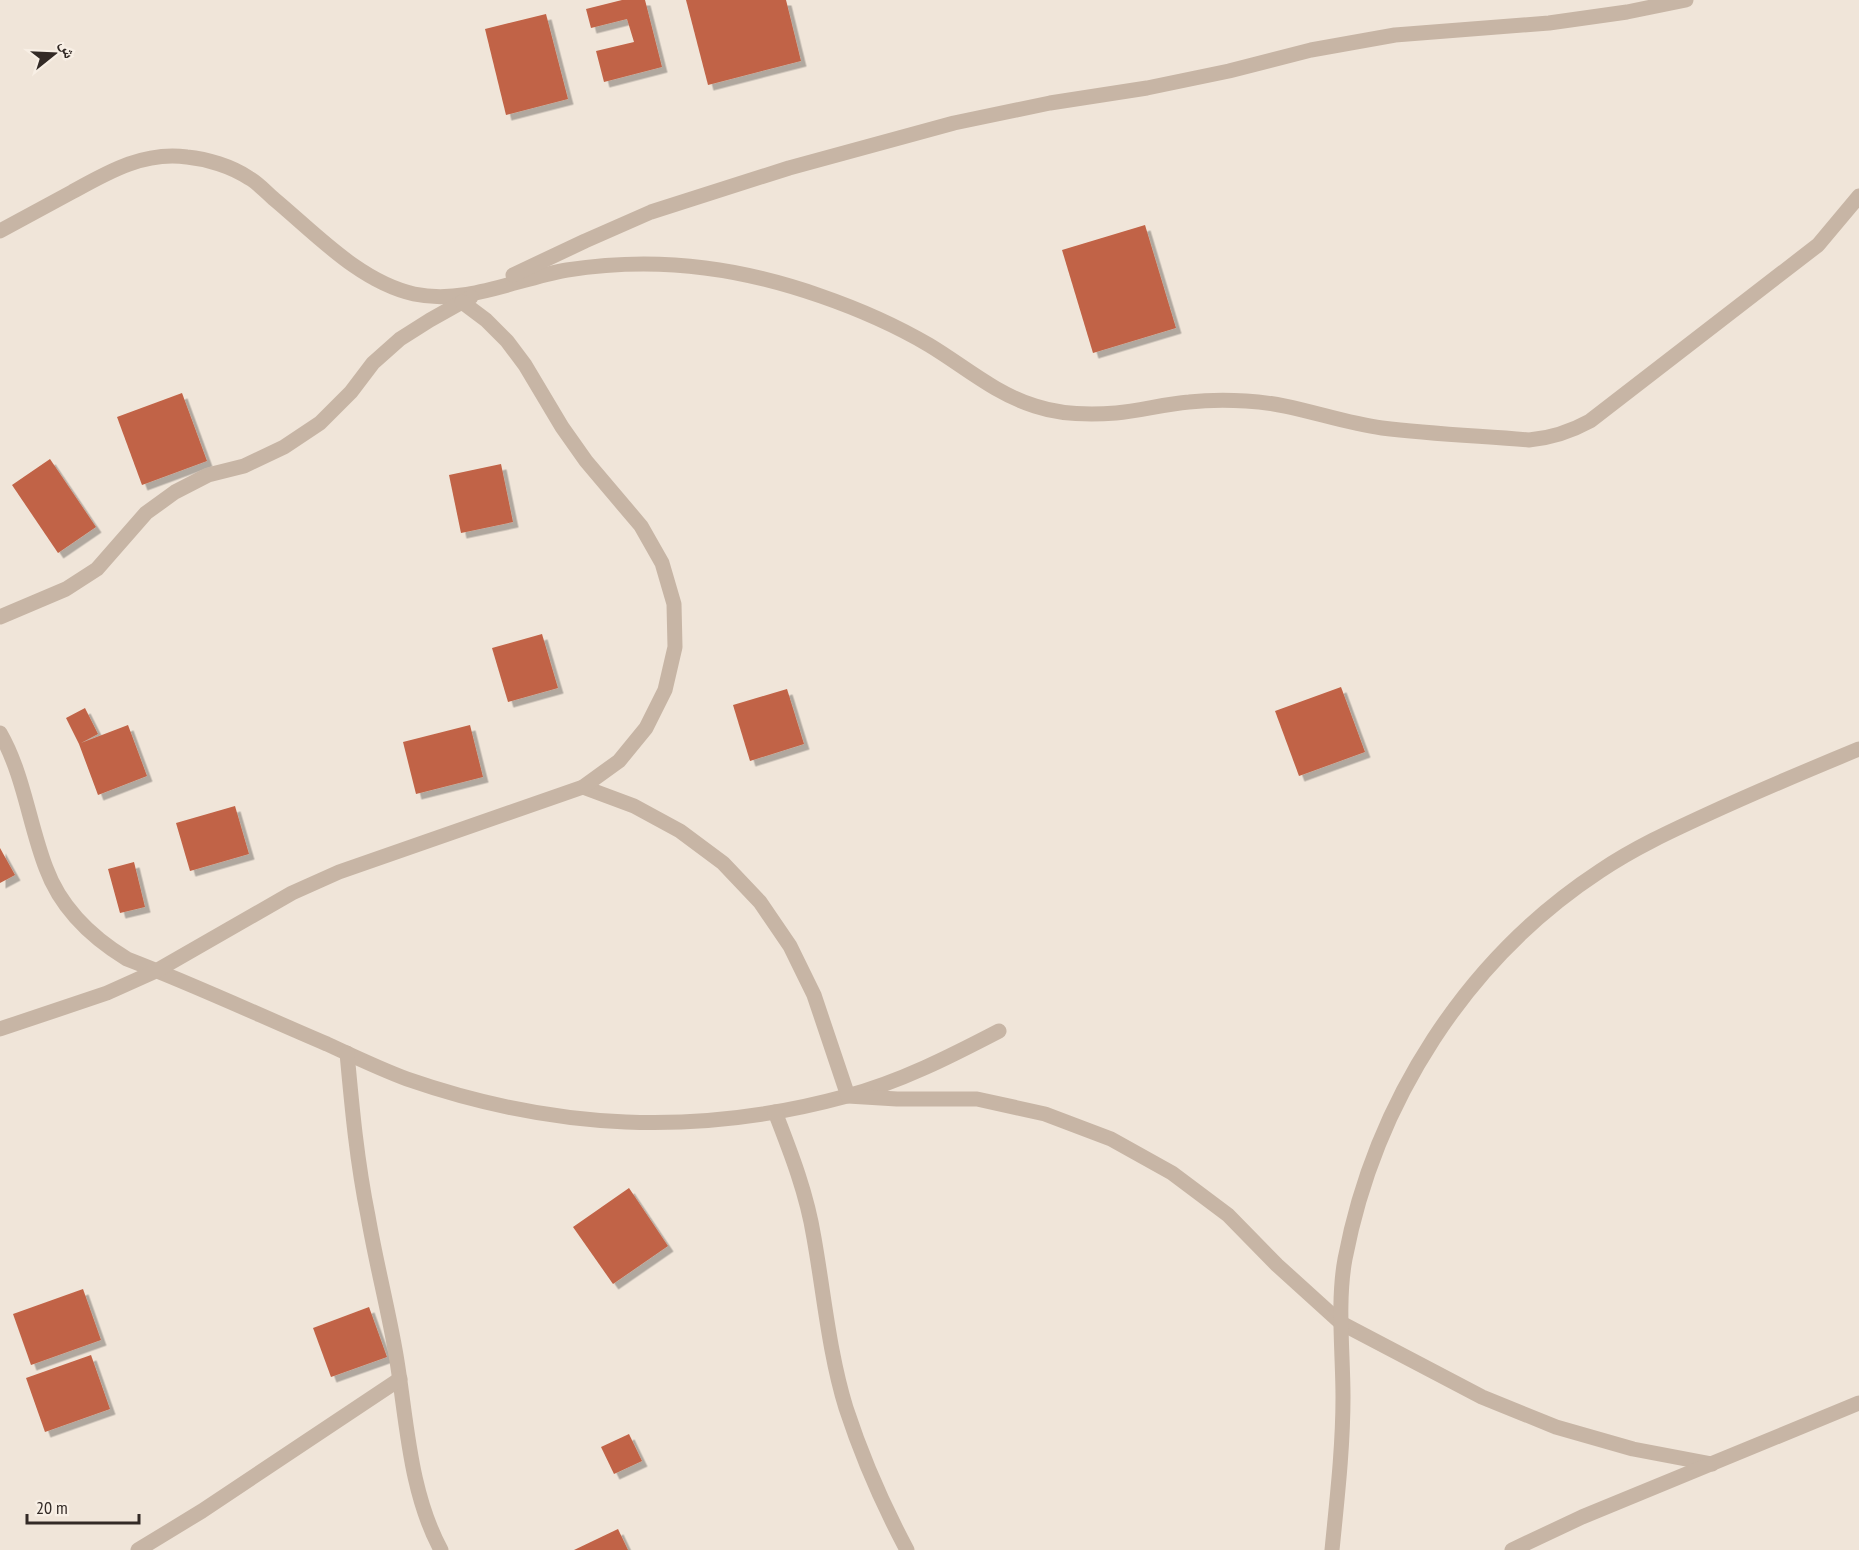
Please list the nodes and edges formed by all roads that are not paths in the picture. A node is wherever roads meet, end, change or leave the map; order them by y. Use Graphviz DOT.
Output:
graph roads {
  1 [pos="1686,0"];
  2 [pos="1859,195"];
  3 [pos="0,231"];
  4 [pos="479,293"];
  5 [pos="462,302"];
  6 [pos="0,617"];
  7 [pos="0,733"];
  8 [pos="1859,749"];
  9 [pos="583,787"];
  10 [pos="156,970"];
  11 [pos="0,1029"];
  12 [pos="999,1031"];
  13 [pos="347,1053"];
  14 [pos="848,1096"];
  15 [pos="775,1112"];
  16 [pos="1341,1323"];
  17 [pos="400,1379"];
  18 [pos="1859,1402"];
  19 [pos="1712,1464"];
  20 [pos="138,1550"];
  21 [pos="441,1550"];
  22 [pos="907,1550"];
  23 [pos="1332,1550"];
  24 [pos="1512,1550"];
  1 -- 4 [label="street"];
  2 -- 4 [label="street"];
  3 -- 4 [label="street"];
  4 -- 5 [label="street"];
  5 -- 6 [label="street"];
  5 -- 9 [label="street"];
  7 -- 10 [label="street"];
  8 -- 16 [label="street"];
  9 -- 10 [label="street"];
  9 -- 14 [label="street"];
  10 -- 11 [label="street"];
  10 -- 13 [label="street"];
  12 -- 14 [label="street"];
  13 -- 15 [label="street"];
  13 -- 17 [label="street"];
  14 -- 15 [label="street"];
  14 -- 16 [label="street"];
  15 -- 22 [label="street"];
  16 -- 19 [label="street"];
  16 -- 23 [label="street"];
  17 -- 20 [label="street"];
  17 -- 21 [label="street"];
  18 -- 19 [label="street"];
  19 -- 24 [label="street"];
}
